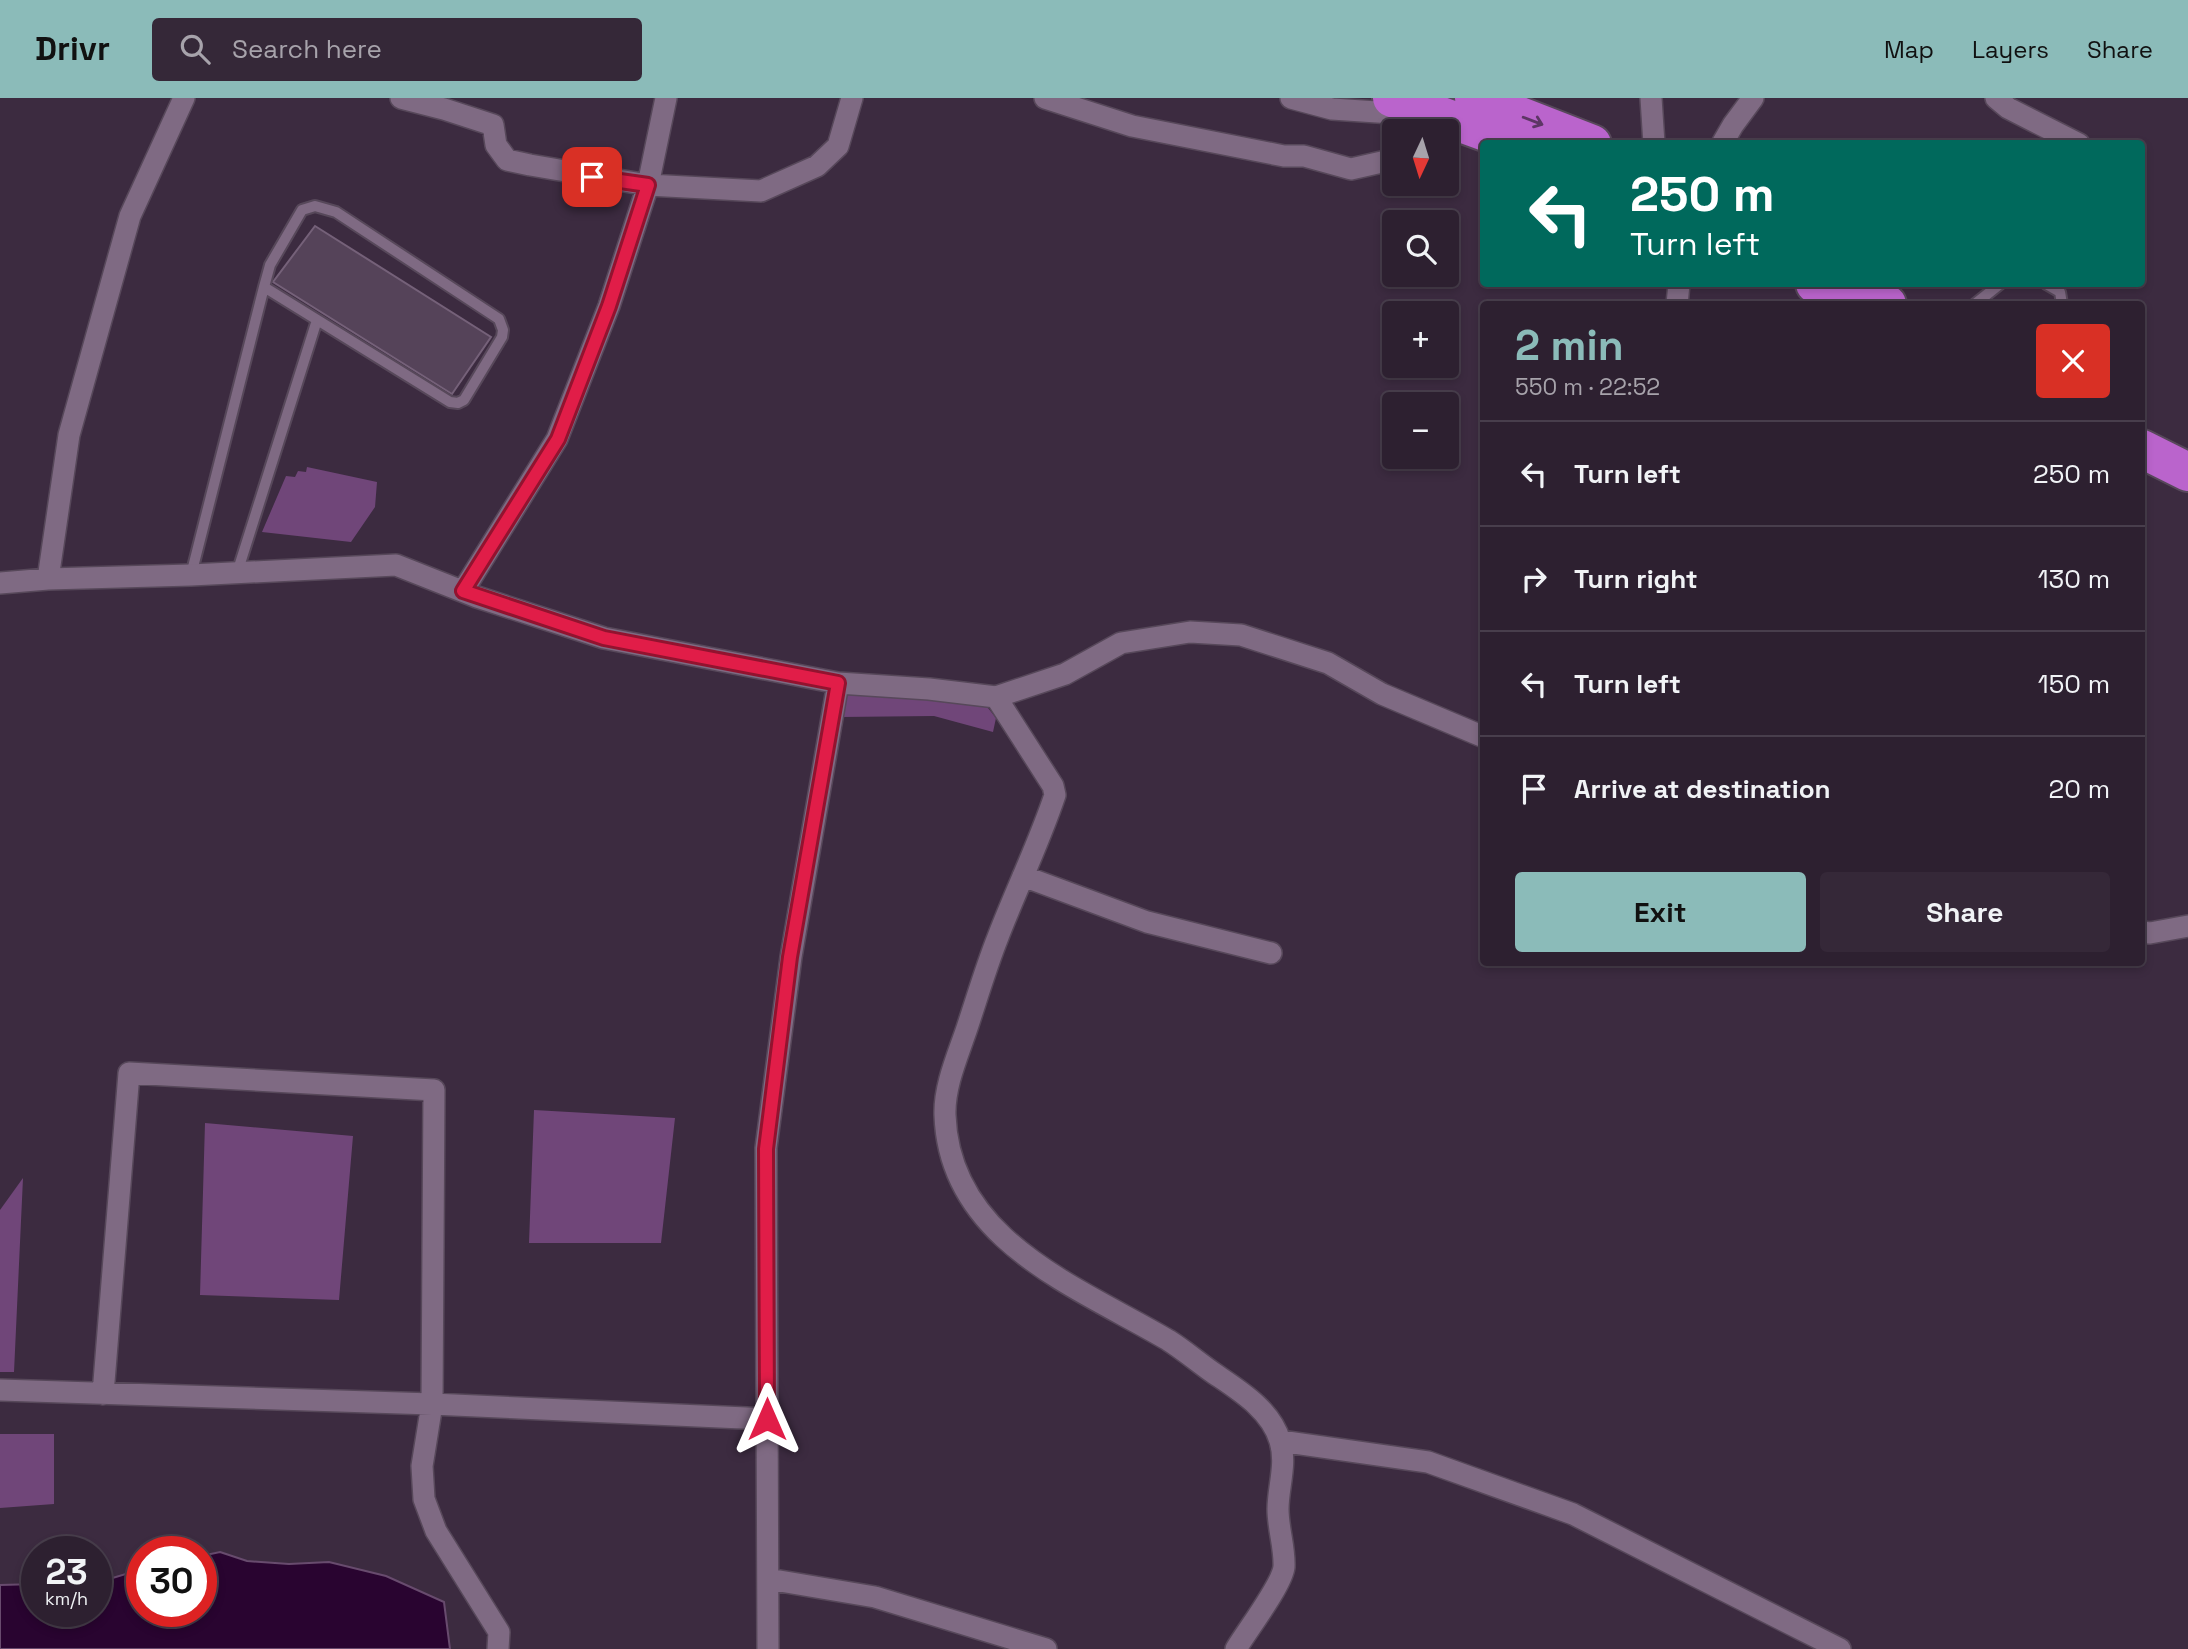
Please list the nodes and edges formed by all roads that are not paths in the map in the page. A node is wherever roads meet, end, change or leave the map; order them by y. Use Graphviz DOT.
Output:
graph roads {
  1 [pos="184,98"];
  2 [pos="401,98"];
  3 [pos="666,98"];
  4 [pos="852,98"];
  5 [pos="1045,98"];
  6 [pos="1291,98"];
  7 [pos="1392,98"];
  8 [pos="1651,98"];
  9 [pos="1753,98"];
  10 [pos="1996,98"];
  11 [pos="1459,107"];
  12 [pos="1512,140"];
  13 [pos="1578,140"];
  14 [pos="1654,140"];
  15 [pos="1724,140"];
  16 [pos="2071,140"];
  17 [pos="1382,162"];
  18 [pos="648,185"];
  19 [pos="1820,287"];
  20 [pos="1860,287"];
  21 [pos="1996,287"];
  22 [pos="2051,287"];
  23 [pos="264,288"];
  24 [pos="1843,301"];
  25 [pos="1882,301"];
  26 [pos="1979,301"];
  27 [pos="2062,301"];
  28 [pos="317,320"];
  29 [pos="2145,451"];
  30 [pos="2188,472"];
  31 [pos="2145,478"];
  32 [pos="2188,499"];
  33 [pos="237,573"];
  34 [pos="191,575"];
  35 [pos="48,579"];
  36 [pos="0,583"];
  37 [pos="463,591"];
  38 [pos="838,683"];
  39 [pos="996,697"];
  40 [pos="1480,735"];
  41 [pos="1023,876"];
  42 [pos="2188,926"];
  43 [pos="2145,932"];
  44 [pos="1271,953"];
  45 [pos="0,1390"];
  46 [pos="103,1394"];
  47 [pos="432,1404"];
  48 [pos="767,1419"];
  49 [pos="1280,1441"];
  50 [pos="768,1579"];
  51 [pos="498,1649"];
  52 [pos="768,1649"];
  53 [pos="1046,1649"];
  54 [pos="1236,1649"];
  55 [pos="1840,1649"];
  1 -- 35 [label="street"];
  2 -- 18 [label="street"];
  3 -- 18 [label="street"];
  4 -- 18 [label="street"];
  5 -- 17 [label="street"];
  6 -- 11 [label="street"];
  7 -- 11 [label="highway"];
  8 -- 14 [label="street"];
  9 -- 15 [label="street"];
  10 -- 16 [label="street"];
  11 -- 12 [label="highway"];
  11 -- 13 [label="highway, one-way"];
  18 -- 37 [label="street"];
  19 -- 24 [label="highway"];
  20 -- 25 [label="highway"];
  21 -- 26 [label="lane"];
  22 -- 27 [label="lane"];
  23 -- 28 [label="lane"];
  23 -- 28 [label="lane"];
  23 -- 34 [label="lane"];
  28 -- 33 [label="lane"];
  29 -- 30 [label="highway"];
  31 -- 32 [label="highway"];
  33 -- 34 [label="street"];
  33 -- 37 [label="street"];
  34 -- 35 [label="street"];
  35 -- 36 [label="street"];
  37 -- 38 [label="street"];
  38 -- 39 [label="street"];
  38 -- 48 [label="street"];
  39 -- 40 [label="street"];
  39 -- 41 [label="street"];
  41 -- 44 [label="street"];
  41 -- 49 [label="street"];
  42 -- 43 [label="street"];
  45 -- 46 [label="street"];
  46 -- 47 [label="street"];
  46 -- 47 [label="street"];
  47 -- 48 [label="street"];
  47 -- 51 [label="street"];
  48 -- 50 [label="street"];
  49 -- 54 [label="street"];
  49 -- 55 [label="street"];
  50 -- 52 [label="street"];
  50 -- 53 [label="street"];
}
